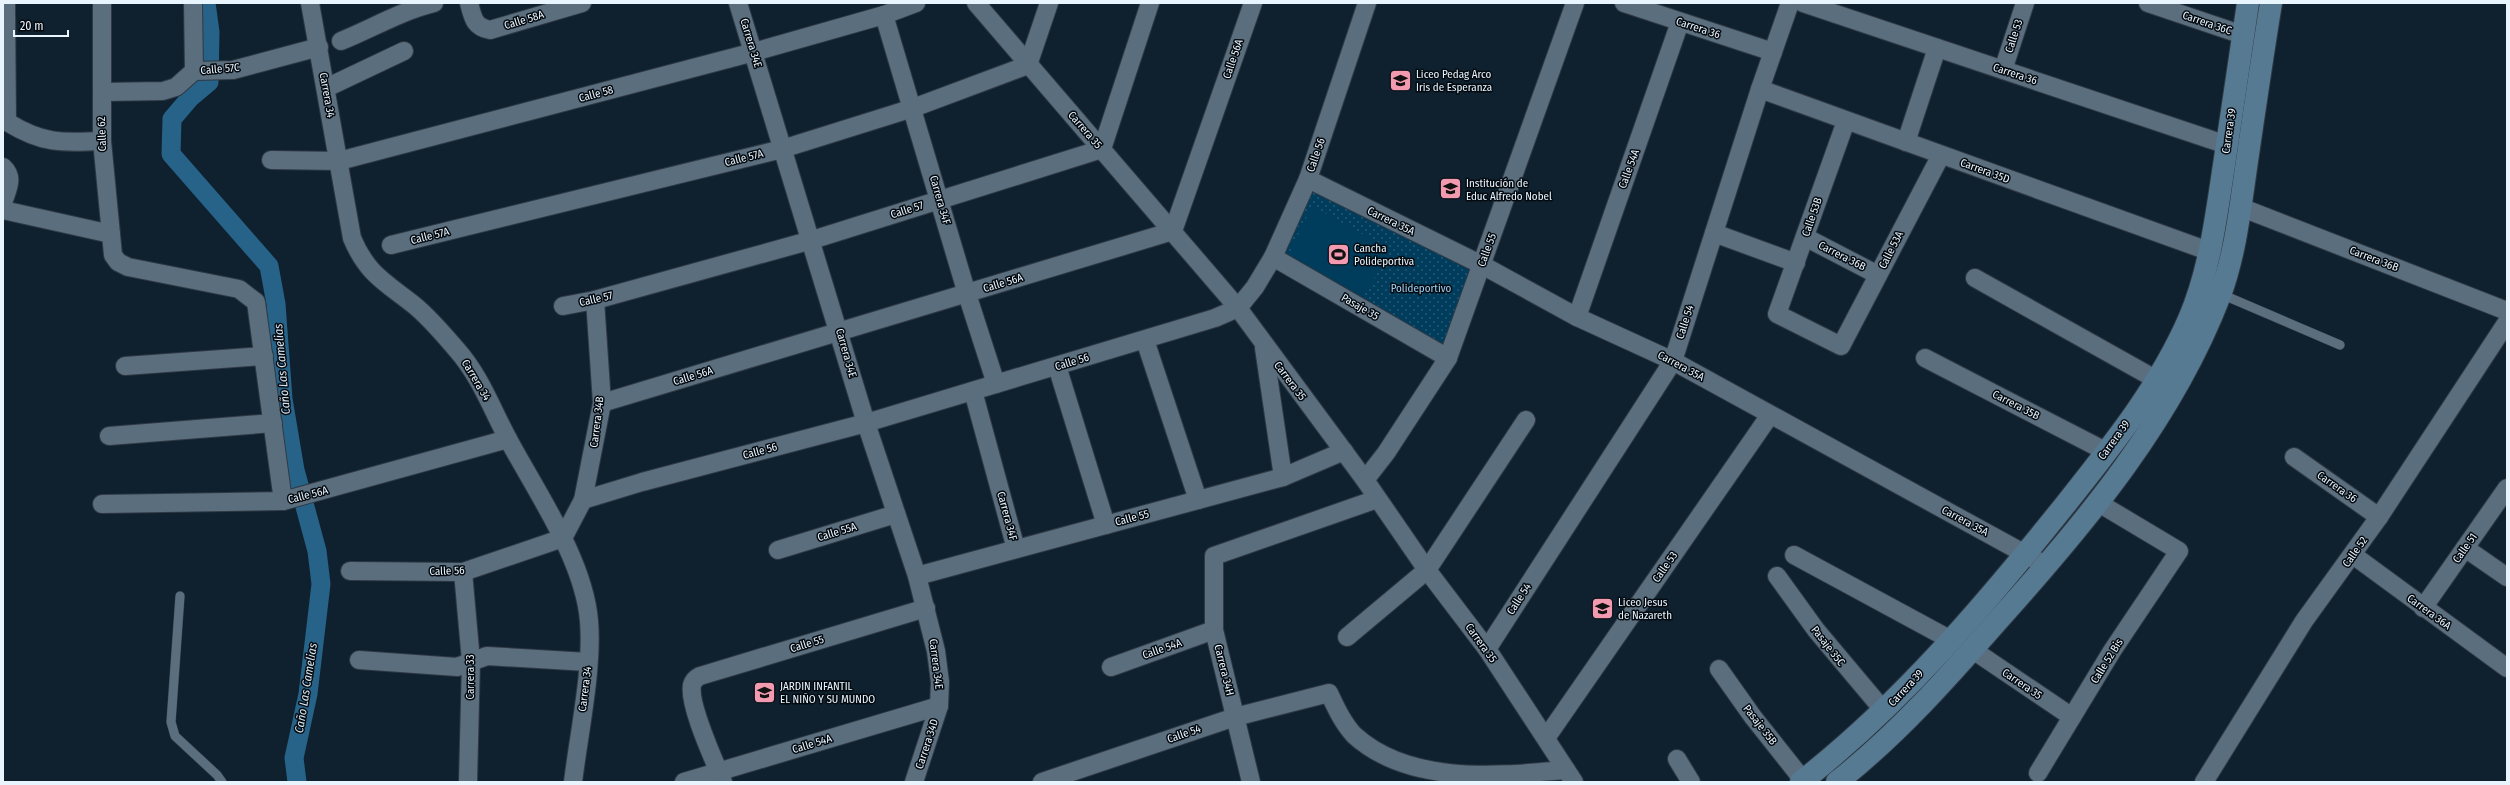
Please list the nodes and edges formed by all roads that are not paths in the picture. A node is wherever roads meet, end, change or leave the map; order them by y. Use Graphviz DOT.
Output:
graph roads {
  1 [pos="6,3"];
  2 [pos="102,3"];
  3 [pos="193,3"];
  4 [pos="310,3"];
  5 [pos="434,3"];
  6 [pos="469,3"];
  7 [pos="582,3"];
  8 [pos="738,3"];
  9 [pos="916,3"];
  10 [pos="976,3"];
  11 [pos="1049,3"];
  12 [pos="1150,3"];
  13 [pos="1253,3"];
  14 [pos="1367,3"];
  15 [pos="1575,3"];
  16 [pos="1624,3"];
  17 [pos="1790,3"];
  18 [pos="1803,3"];
  19 [pos="2025,3"];
  20 [pos="2148,3"];
  21 [pos="2248,3"];
  22 [pos="2271,3"];
  23 [pos="884,15"];
  24 [pos="1680,22"];
  25 [pos="2243,35"];
  26 [pos="342,41"];
  27 [pos="319,47"];
  28 [pos="1937,48"];
  29 [pos="404,51"];
  30 [pos="754,52"];
  31 [pos="1773,52"];
  32 [pos="1028,65"];
  33 [pos="2003,70"];
  34 [pos="199,71"];
  35 [pos="326,88"];
  36 [pos="1760,89"];
  37 [pos="102,92"];
  38 [pos="913,108"];
  39 [pos="1846,120"];
  40 [pos="102,141"];
  41 [pos="1906,142"];
  42 [pos="2227,145"];
  43 [pos="782,149"];
  44 [pos="1102,149"];
  45 [pos="1941,155"];
  46 [pos="271,160"];
  47 [pos="338,162"];
  48 [pos="3,167"];
  49 [pos="1308,179"];
  50 [pos="940,199"];
  51 [pos="3,203"];
  52 [pos="2240,207"];
  53 [pos="3,210"];
  54 [pos="1173,231"];
  55 [pos="1714,233"];
  56 [pos="111,234"];
  57 [pos="1805,238"];
  58 [pos="812,240"];
  59 [pos="391,245"];
  60 [pos="2211,252"];
  61 [pos="1273,256"];
  62 [pos="1796,263"];
  63 [pos="1482,265"];
  64 [pos="1878,275"];
  65 [pos="1975,278"];
  66 [pos="967,294"];
  67 [pos="2220,294"];
  68 [pos="595,300"];
  69 [pos="563,306"];
  70 [pos="1238,308"];
  71 [pos="2507,311"];
  72 [pos="1577,317"];
  73 [pos="2507,322"];
  74 [pos="840,332"];
  75 [pos="1145,340"];
  76 [pos="1264,345"];
  77 [pos="2340,345"];
  78 [pos="1842,346"];
  79 [pos="264,356"];
  80 [pos="1448,358"];
  81 [pos="1925,358"];
  82 [pos="1673,361"];
  83 [pos="125,366"];
  84 [pos="1057,366"];
  85 [pos="2157,380"];
  86 [pos="996,384"];
  87 [pos="974,391"];
  88 [pos="602,403"];
  89 [pos="1770,415"];
  90 [pos="1526,420"];
  91 [pos="273,423"];
  92 [pos="866,423"];
  93 [pos="109,436"];
  94 [pos="508,439"];
  95 [pos="1344,451"];
  96 [pos="2107,452"];
  97 [pos="2294,457"];
  98 [pos="1283,477"];
  99 [pos="1365,480"];
  100 [pos="2507,488"];
  101 [pos="1377,499"];
  102 [pos="288,500"];
  103 [pos="583,500"];
  104 [pos="1198,500"];
  105 [pos="2097,502"];
  106 [pos="102,504"];
  107 [pos="896,514"];
  108 [pos="2379,517"];
  109 [pos="1106,525"];
  110 [pos="563,538"];
  111 [pos="2465,548"];
  112 [pos="1016,549"];
  113 [pos="778,550"];
  114 [pos="2026,554"];
  115 [pos="1794,555"];
  116 [pos="2353,555"];
  117 [pos="2047,566"];
  118 [pos="1427,570"];
  119 [pos="350,571"];
  120 [pos="463,572"];
  121 [pos="917,576"];
  122 [pos="1777,576"];
  123 [pos="2507,577"];
  124 [pos="180,596"];
  125 [pos="926,608"];
  126 [pos="2423,608"];
  127 [pos="1214,630"];
  128 [pos="1347,637"];
  129 [pos="1951,640"];
  130 [pos="1487,649"];
  131 [pos="1972,650"];
  132 [pos="359,660"];
  133 [pos="471,661"];
  134 [pos="588,662"];
  135 [pos="1110,667"];
  136 [pos="2507,668"];
  137 [pos="1719,669"];
  138 [pos="939,706"];
  139 [pos="1884,711"];
  140 [pos="1235,717"];
  141 [pos="2072,718"];
  142 [pos="1546,738"];
  143 [pos="1677,759"];
  144 [pos="2038,773"];
  145 [pos="1570,776"];
  146 [pos="721,777"];
  147 [pos="1802,781"];
  148 [pos="222,782"];
  149 [pos="468,782"];
  150 [pos="573,782"];
  151 [pos="684,782"];
  152 [pos="914,782"];
  153 [pos="1042,782"];
  154 [pos="1251,782"];
  155 [pos="1691,782"];
  156 [pos="1837,782"];
  157 [pos="2204,782"];
  1 -- 40 [label="street"];
  2 -- 37 [label="street, Calle 62"];
  3 -- 34 [label="street"];
  4 -- 27 [label="street, Carrera 34"];
  5 -- 26 [label="street"];
  6 -- 7 [label="street, Calle 58A"];
  8 -- 30 [label="street, Carrera 34E"];
  9 -- 23 [label="street, Calle 58"];
  10 -- 32 [label="street, Carrera 35"];
  11 -- 32 [label="street"];
  12 -- 44 [label="street"];
  13 -- 54 [label="street, Calle 56A"];
  14 -- 49 [label="street, Calle 56"];
  15 -- 63 [label="street, Calle 55"];
  16 -- 24 [label="street, Carrera 36"];
  17 -- 31 [label="street, Calle 54"];
  18 -- 28 [label="street, Carrera 36"];
  19 -- 33 [label="street, Calle 53"];
  20 -- 25 [label="street, Carrera 36C"];
  21 -- 25 [label="main road, Carrera 39"];
  22 -- 52 [label="main road, Carrera 39"];
  23 -- 30 [label="street, Calle 58"];
  23 -- 38 [label="street, Carrera 34F"];
  24 -- 31 [label="street, Carrera 36"];
  24 -- 72 [label="street, Calle 54A"];
  25 -- 42 [label="main road, Carrera 39"];
  27 -- 34 [label="street, Calle 57C"];
  27 -- 35 [label="street, Carrera 34"];
  28 -- 33 [label="street, Carrera 36"];
  28 -- 41 [label="street"];
  29 -- 35 [label="street"];
  30 -- 43 [label="street, Carrera 34E"];
  30 -- 47 [label="street, Calle 58"];
  31 -- 36 [label="street, Calle 54"];
  32 -- 38 [label="street, Calle 57A"];
  32 -- 44 [label="street, Carrera 35"];
  33 -- 42 [label="street, Carrera 36"];
  34 -- 37 [label="street, Calle 57C"];
  35 -- 47 [label="street, Carrera 34"];
  36 -- 39 [label="street, Carrera 35D"];
  36 -- 55 [label="street, Calle 54"];
  37 -- 40 [label="street, Calle 62"];
  38 -- 43 [label="street, Calle 57A"];
  38 -- 50 [label="street, Carrera 34F"];
  39 -- 41 [label="street, Carrera 35D"];
  39 -- 57 [label="street, Calle 53B"];
  40 -- 56 [label="street, Calle 62"];
  41 -- 45 [label="street, Carrera 35D"];
  42 -- 60 [label="main road, Carrera 39"];
  43 -- 58 [label="street, Carrera 34E"];
  43 -- 59 [label="street, Calle 57A"];
  44 -- 50 [label="street, Calle 57"];
  44 -- 54 [label="street, Carrera 35"];
  45 -- 60 [label="street, Carrera 35D"];
  45 -- 64 [label="street, Calle 53A"];
  46 -- 47 [label="street, Calle 58"];
  47 -- 94 [label="street, Carrera 34"];
  48 -- 51 [label="street"];
  49 -- 61 [label="street, Calle 56"];
  49 -- 63 [label="street, Carrera 35A"];
  50 -- 58 [label="street, Calle 57"];
  50 -- 66 [label="street, Carrera 34F"];
  52 -- 67 [label="main road, Carrera 39"];
  52 -- 71 [label="street, Carrera 36B"];
  53 -- 56 [label="street"];
  54 -- 66 [label="street, Calle 56A"];
  54 -- 70 [label="street, Carrera 35"];
  55 -- 62 [label="street"];
  55 -- 82 [label="street, Calle 54"];
  56 -- 79 [label="street, Calle 62"];
  57 -- 62 [label="street, Calle 53B"];
  57 -- 64 [label="street, Carrera 36B"];
  58 -- 68 [label="street, Calle 57"];
  58 -- 74 [label="street, Carrera 34E"];
  60 -- 85 [label="main road, Carrera 39"];
  61 -- 70 [label="street, Calle 56"];
  61 -- 80 [label="street, Pasaje 35"];
  62 -- 78 [label="street, Calle 53B"];
  63 -- 72 [label="street, Carrera 35A"];
  63 -- 80 [label="street, Calle 55"];
  64 -- 78 [label="street, Calle 53A"];
  65 -- 85 [label="street"];
  66 -- 74 [label="street, Calle 56A"];
  66 -- 86 [label="street, Carrera 34F"];
  67 -- 77 [label="lane"];
  67 -- 105 [label="main road, Carrera 39"];
  68 -- 69 [label="street, Calle 57"];
  68 -- 88 [label="street, Carrera 34B"];
  70 -- 75 [label="street, Calle 56"];
  70 -- 76 [label="street, Carrera 35"];
  72 -- 82 [label="street, Carrera 35A"];
  73 -- 108 [label="street, Calle 52"];
  74 -- 88 [label="street, Calle 56A"];
  74 -- 92 [label="street, Carrera 34E"];
  75 -- 84 [label="street, Calle 56"];
  75 -- 104 [label="street"];
  76 -- 95 [label="street, Carrera 35"];
  76 -- 98 [label="street"];
  79 -- 83 [label="street"];
  79 -- 91 [label="street"];
  80 -- 99 [label="street, Calle 55"];
  81 -- 96 [label="street, Carrera 35B"];
  82 -- 89 [label="street, Carrera 35A"];
  82 -- 130 [label="street, Calle 54"];
  84 -- 86 [label="street, Calle 56"];
  84 -- 109 [label="street"];
  85 -- 96 [label="main road, Carrera 39"];
  86 -- 87 [label="street, Calle 56"];
  87 -- 92 [label="street, Calle 56"];
  87 -- 112 [label="street, Carrera 34F"];
  88 -- 103 [label="street, Carrera 34B"];
  89 -- 114 [label="street, Carrera 35A"];
  89 -- 142 [label="street, Calle 53"];
  90 -- 118 [label="street"];
  91 -- 93 [label="street"];
  91 -- 102 [label="street"];
  92 -- 103 [label="street, Calle 56"];
  92 -- 107 [label="street, Carrera 34E"];
  94 -- 102 [label="street, Calle 56A"];
  94 -- 110 [label="street, Carrera 34"];
  95 -- 98 [label="street, Calle 55"];
  95 -- 99 [label="street, Carrera 35"];
  96 -- 114 [label="main road, Carrera 39"];
  97 -- 108 [label="street, Carrera 36"];
  98 -- 104 [label="street, Calle 55"];
  99 -- 101 [label="street, Carrera 35"];
  100 -- 111 [label="street, Calle 51"];
  101 -- 118 [label="street, Carrera 35"];
  101 -- 127 [label="street, Carrera 34H"];
  102 -- 106 [label="street, Calle 56A"];
  103 -- 110 [label="street, Carrera 34B"];
  104 -- 109 [label="street, Calle 55"];
  105 -- 117 [label="main road, Carrera 39"];
  105 -- 141 [label="street, Calle 52 Bis"];
  107 -- 113 [label="street, Calle 55A"];
  107 -- 121 [label="street, Carrera 34E"];
  108 -- 116 [label="street, Calle 52"];
  109 -- 112 [label="street, Calle 55"];
  110 -- 120 [label="street, Calle 56"];
  110 -- 134 [label="street, Carrera 34"];
  111 -- 123 [label="street"];
  111 -- 126 [label="street, Calle 51"];
  112 -- 121 [label="street, Calle 55"];
  114 -- 117 [label="street, Carrera 35A"];
  114 -- 129 [label="main road, Carrera 39"];
  115 -- 129 [label="street"];
  116 -- 126 [label="street, Carrera 36A"];
  116 -- 157 [label="street, Calle 52"];
  117 -- 131 [label="main road, Carrera 39"];
  118 -- 128 [label="street"];
  118 -- 130 [label="street, Carrera 35"];
  119 -- 120 [label="street, Calle 56"];
  120 -- 133 [label="street, Carrera 33"];
  121 -- 125 [label="street, Carrera 34E"];
  122 -- 139 [label="street, Pasaje 35C"];
  124 -- 148 [label="lane"];
  125 -- 138 [label="street, Carrera 34E"];
  125 -- 146 [label="street, Calle 55"];
  126 -- 136 [label="street, Carrera 36A"];
  127 -- 135 [label="street, Calle 54A"];
  127 -- 140 [label="street, Carrera 34H"];
  129 -- 139 [label="main road, Carrera 39"];
  130 -- 142 [label="street, Carrera 35"];
  131 -- 141 [label="street, Carrera 35"];
  131 -- 156 [label="main road, Carrera 39"];
  132 -- 133 [label="street"];
  133 -- 134 [label="street"];
  133 -- 149 [label="street, Carrera 33"];
  134 -- 150 [label="street, Carrera 34"];
  137 -- 147 [label="street, Pasaje 35B"];
  138 -- 146 [label="street, Calle 54A"];
  138 -- 152 [label="street, Carrera 34D"];
  139 -- 147 [label="main road, Carrera 39"];
  140 -- 145 [label="street, Calle 54"];
  140 -- 153 [label="street, Calle 54"];
  140 -- 154 [label="street, Carrera 34H"];
  141 -- 144 [label="street, Calle 52 Bis"];
  142 -- 145 [label="street, Carrera 35"];
  143 -- 155 [label="street"];
  146 -- 151 [label="street, Calle 54A"];
}
